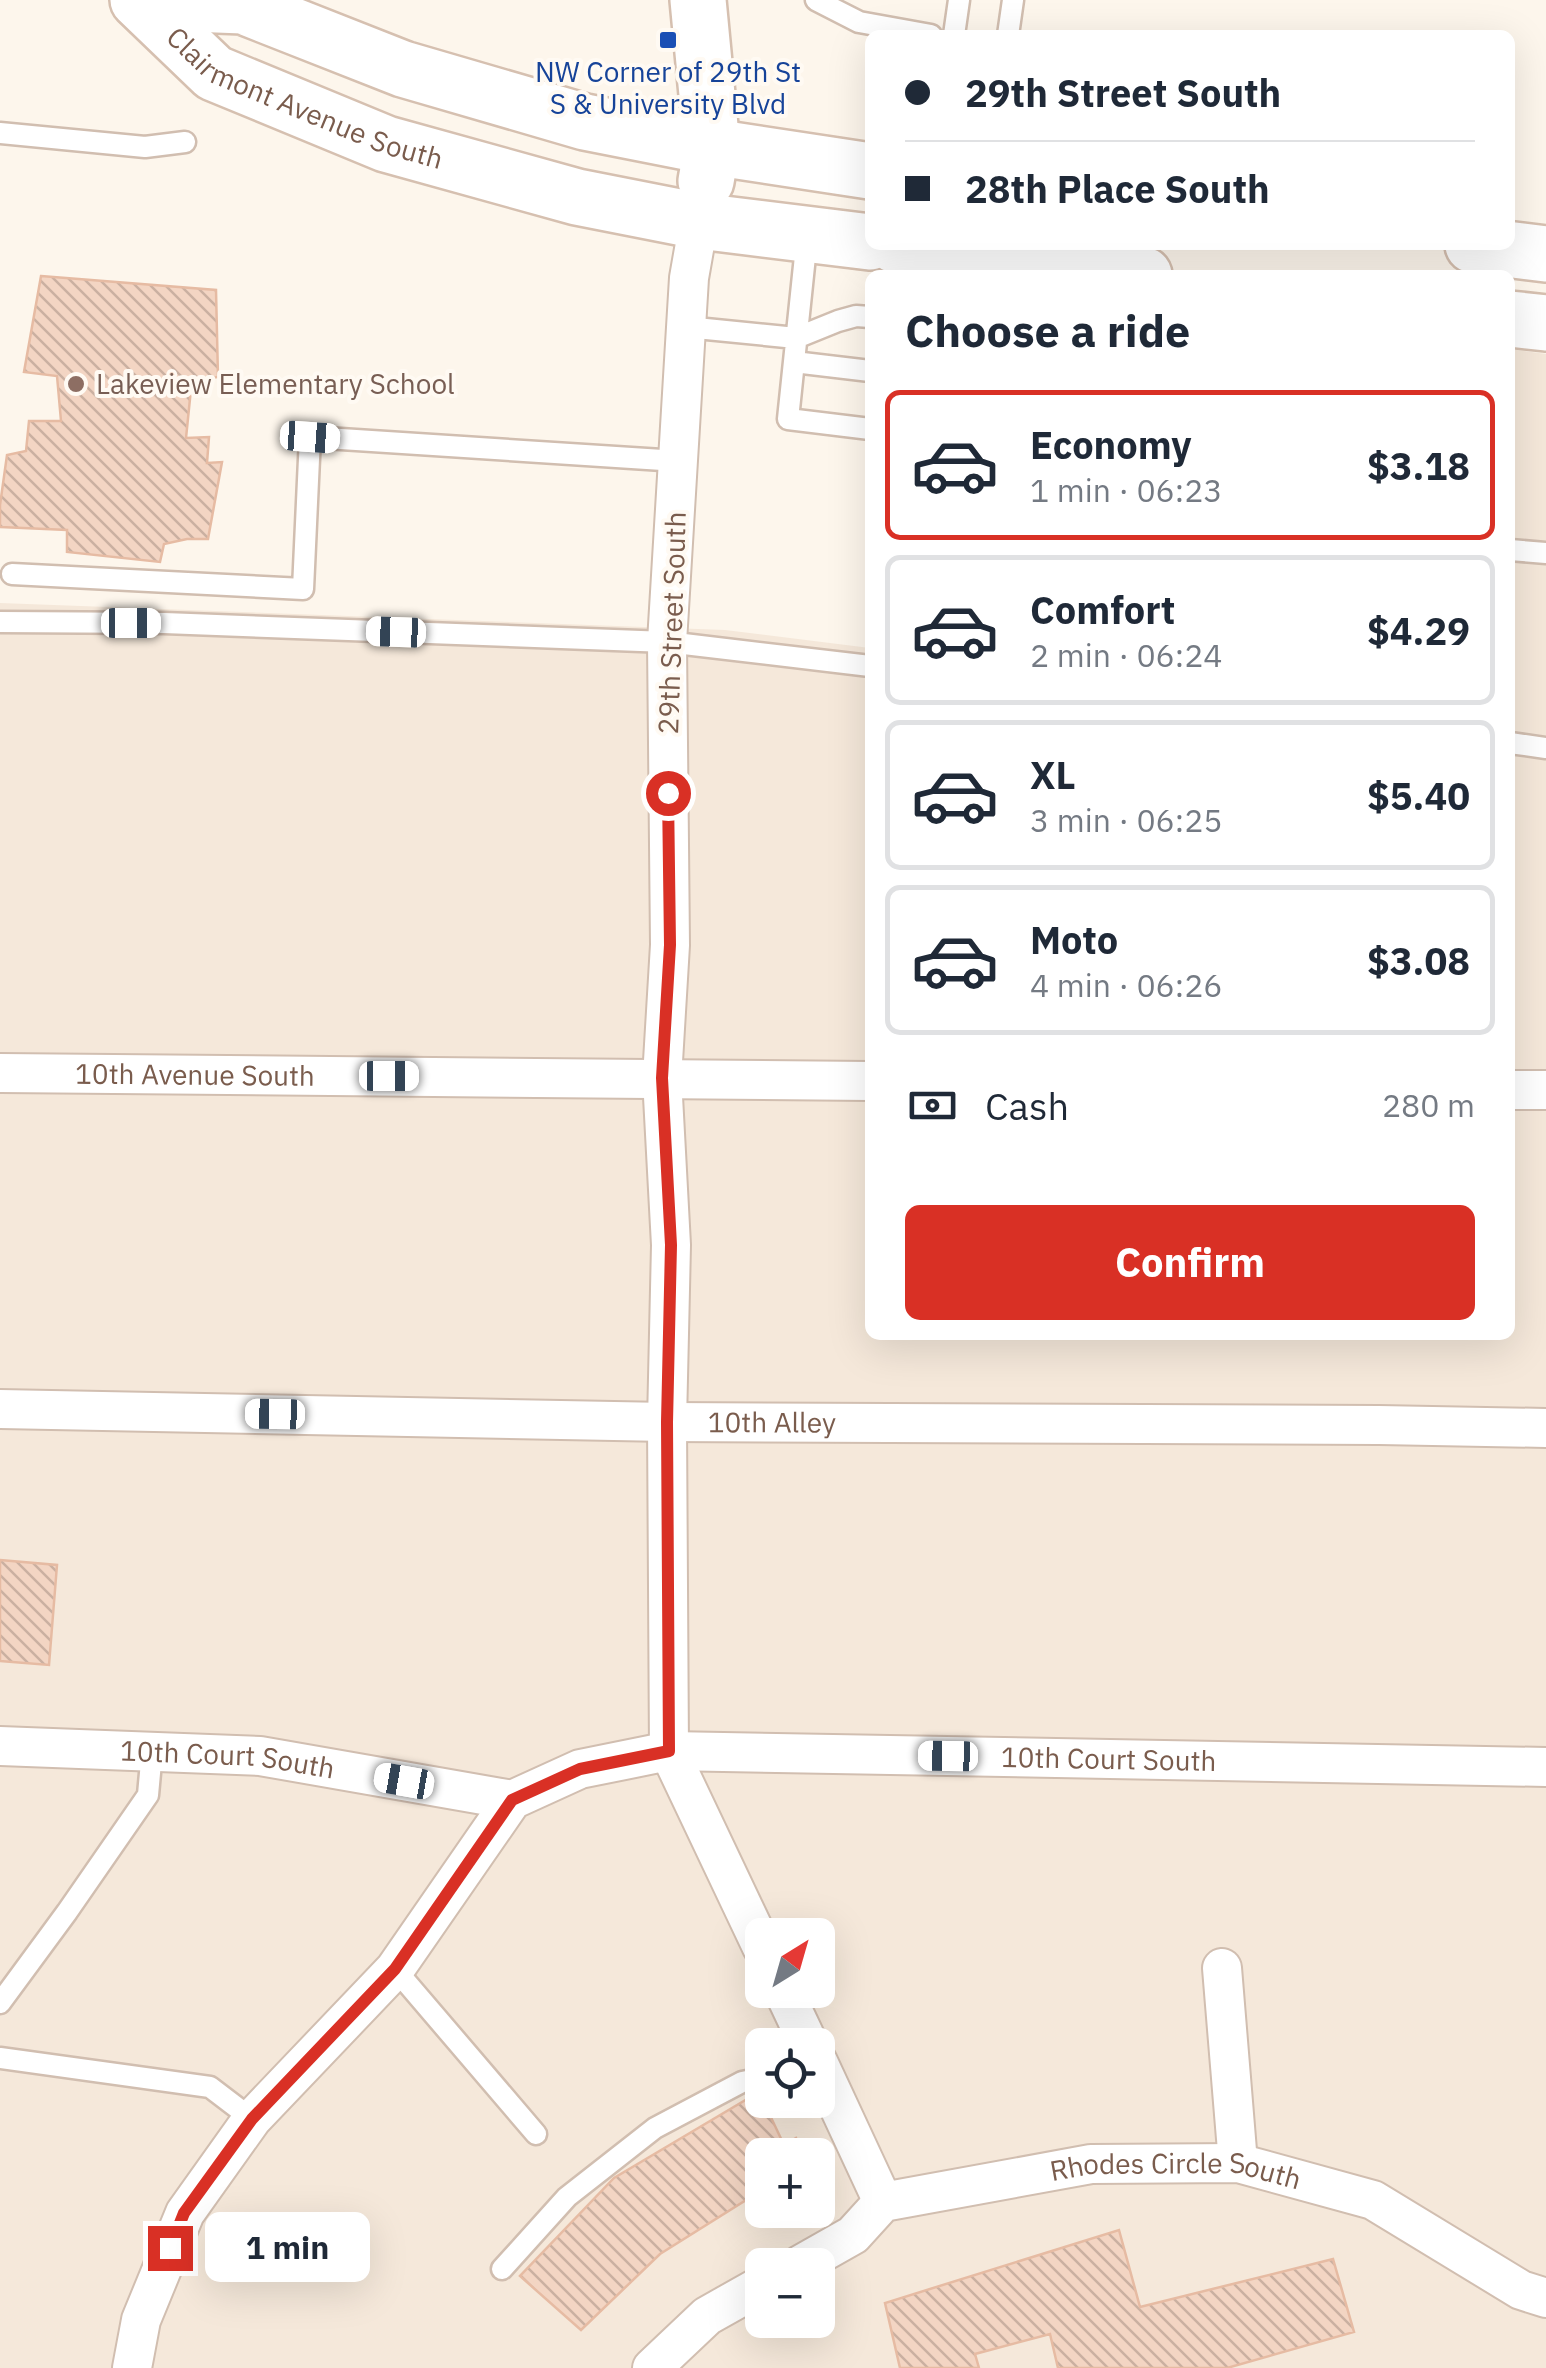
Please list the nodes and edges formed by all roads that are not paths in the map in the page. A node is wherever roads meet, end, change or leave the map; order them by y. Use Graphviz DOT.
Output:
graph roads {
  1 [pos="698,0"];
  2 [pos="816,0"];
  3 [pos="960,0"];
  4 [pos="1012,0"];
  5 [pos="140,1"];
  6 [pos="903,30"];
  7 [pos="955,30"];
  8 [pos="1009,30"];
  9 [pos="0,133"];
  10 [pos="185,142"];
  11 [pos="712,148"];
  12 [pos="865,170"];
  13 [pos="699,221"];
  14 [pos="807,234"];
  15 [pos="865,241"];
  16 [pos="916,250"];
  17 [pos="1514,250"];
  18 [pos="1546,254"];
  19 [pos="981,265"];
  20 [pos="1065,270"];
  21 [pos="865,317"];
  22 [pos="1515,320"];
  23 [pos="1546,323"];
  24 [pos="686,326"];
  25 [pos="796,338"];
  26 [pos="794,362"];
  27 [pos="865,370"];
  28 [pos="865,427"];
  29 [pos="678,460"];
  30 [pos="1515,550"];
  31 [pos="1546,553"];
  32 [pos="12,574"];
  33 [pos="0,622"];
  34 [pos="667,642"];
  35 [pos="865,665"];
  36 [pos="1515,745"];
  37 [pos="1546,748"];
  38 [pos="0,1073"];
  39 [pos="662,1078"];
  40 [pos="865,1081"];
  41 [pos="1515,1090"];
  42 [pos="1546,1090"];
  43 [pos="0,1409"];
  44 [pos="667,1422"];
  45 [pos="1546,1428"];
  46 [pos="0,1746"];
  47 [pos="669,1751"];
  48 [pos="152,1752"];
  49 [pos="1546,1767"];
  50 [pos="512,1800"];
  51 [pos="748,1918"];
  52 [pos="1222,1968"];
  53 [pos="395,1969"];
  54 [pos="0,2004"];
  55 [pos="0,2058"];
  56 [pos="745,2081"];
  57 [pos="835,2098"];
  58 [pos="252,2119"];
  59 [pos="536,2134"];
  60 [pos="1238,2163"];
  61 [pos="884,2202"];
  62 [pos="831,2248"];
  63 [pos="502,2269"];
  64 [pos="745,2295"];
  65 [pos="1546,2298"];
  66 [pos="132,2368"];
  67 [pos="652,2368"];
  1 -- 11 [label="street, 29th Street South"];
  2 -- 6 [label="lane"];
  3 -- 7 [label="lane"];
  4 -- 8 [label="lane"];
  5 -- 11 [label="street, Clairmont Avenue South"];
  5 -- 13 [label="street, Clairmont Avenue South"];
  9 -- 10 [label="lane"];
  11 -- 12 [label="street, Clairmont Avenue South"];
  11 -- 13 [label="street, 29th Street South"];
  13 -- 14 [label="street, Clairmont Avenue South"];
  13 -- 24 [label="street, 29th Street South"];
  14 -- 15 [label="street, Clairmont Avenue South"];
  14 -- 25 [label="lane"];
  16 -- 19 [label="street"];
  17 -- 18 [label="street"];
  19 -- 20 [label="street"];
  21 -- 25 [label="lane"];
  22 -- 23 [label="street"];
  24 -- 25 [label="lane"];
  24 -- 29 [label="street, 29th Street South"];
  25 -- 26 [label="lane"];
  26 -- 27 [label="lane"];
  26 -- 28 [label="lane"];
  29 -- 32 [label="lane"];
  29 -- 34 [label="street, 29th Street South"];
  30 -- 31 [label="lane"];
  33 -- 34 [label="lane"];
  34 -- 35 [label="lane"];
  34 -- 39 [label="street, 29th Street South"];
  36 -- 37 [label="lane"];
  38 -- 39 [label="street, 10th Avenue South"];
  39 -- 40 [label="street, 10th Avenue South"];
  39 -- 44 [label="street, 29th Street South"];
  41 -- 42 [label="street"];
  43 -- 44 [label="street, 10th Alley"];
  44 -- 45 [label="street, 10th Alley"];
  44 -- 47 [label="street, 29th Street South"];
  46 -- 48 [label="street, 10th Court South"];
  47 -- 49 [label="street, 10th Court South"];
  47 -- 50 [label="street, 10th Court South"];
  47 -- 51 [label="street, 29th Street South"];
  48 -- 50 [label="street, 10th Court South"];
  48 -- 54 [label="lane"];
  50 -- 53 [label="street"];
  52 -- 60 [label="street"];
  53 -- 58 [label="street"];
  53 -- 59 [label="lane"];
  55 -- 58 [label="lane"];
  56 -- 63 [label="lane"];
  57 -- 61 [label="street"];
  58 -- 66 [label="street"];
  60 -- 61 [label="street, Rhodes Circle South"];
  60 -- 65 [label="street, Rhodes Circle South"];
  61 -- 62 [label="street"];
  64 -- 67 [label="street"];
}
